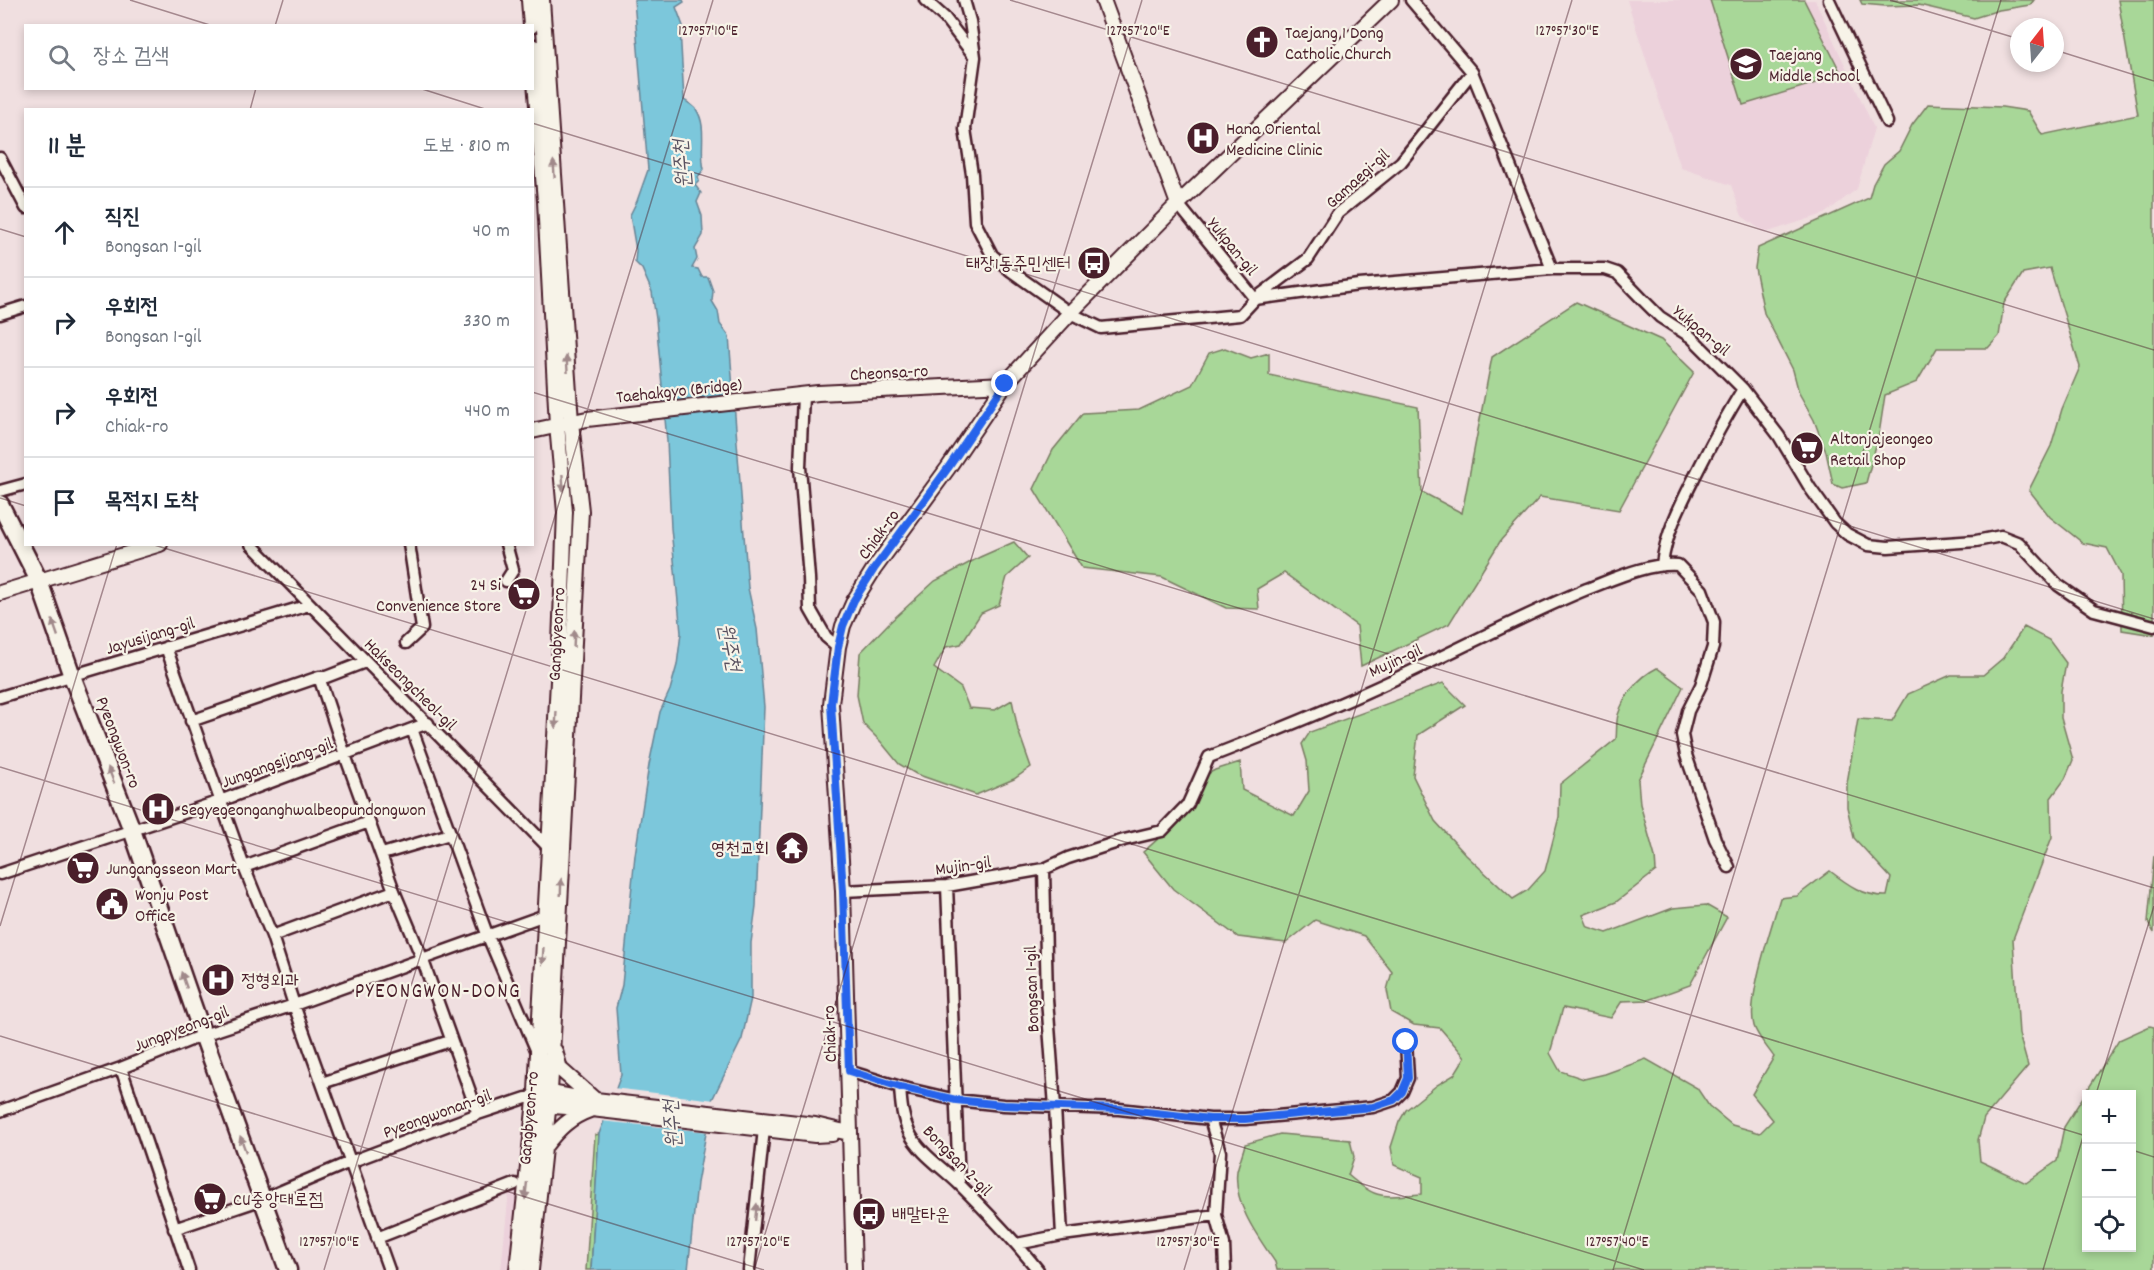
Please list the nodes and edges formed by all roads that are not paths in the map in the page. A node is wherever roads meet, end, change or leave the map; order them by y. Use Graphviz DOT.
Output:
graph roads {
  1 [pos="529,0"];
  2 [pos="542,0"];
  3 [pos="925,0"];
  4 [pos="964,0"];
  5 [pos="1103,0"];
  6 [pos="1391,0"];
  7 [pos="1411,0"];
  8 [pos="1828,0"];
  9 [pos="531,24"];
  10 [pos="975,57"];
  11 [pos="534,70"];
  12 [pos="1472,72"];
  13 [pos="1887,122"];
  14 [pos="0,158"];
  15 [pos="24,204"];
  16 [pos="1178,204"];
  17 [pos="1552,269"];
  18 [pos="1256,299"];
  19 [pos="24,307"];
  20 [pos="1070,313"];
  21 [pos="0,314"];
  22 [pos="1005,384"];
  23 [pos="1743,389"];
  24 [pos="803,395"];
  25 [pos="774,398"];
  26 [pos="564,423"];
  27 [pos="534,431"];
  28 [pos="24,485"];
  29 [pos="0,491"];
  30 [pos="0,504"];
  31 [pos="153,546"];
  32 [pos="253,546"];
  33 [pos="409,546"];
  34 [pos="507,546"];
  35 [pos="1662,564"];
  36 [pos="39,581"];
  37 [pos="506,581"];
  38 [pos="0,593"];
  39 [pos="309,605"];
  40 [pos="2154,626"];
  41 [pos="406,643"];
  42 [pos="166,647"];
  43 [pos="838,647"];
  44 [pos="365,662"];
  45 [pos="72,676"];
  46 [pos="319,676"];
  47 [pos="0,697"];
  48 [pos="191,722"];
  49 [pos="428,723"];
  50 [pos="412,729"];
  51 [pos="345,755"];
  52 [pos="220,801"];
  53 [pos="369,822"];
  54 [pos="132,830"];
  55 [pos="450,834"];
  56 [pos="548,847"];
  57 [pos="382,854"];
  58 [pos="244,867"];
  59 [pos="1729,867"];
  60 [pos="1044,869"];
  61 [pos="0,874"];
  62 [pos="946,886"];
  63 [pos="394,891"];
  64 [pos="843,891"];
  65 [pos="545,915"];
  66 [pos="487,934"];
  67 [pos="272,936"];
  68 [pos="422,958"];
  69 [pos="294,1005"];
  70 [pos="203,1035"];
  71 [pos="450,1041"];
  72 [pos="1406,1042"];
  73 [pos="553,1044"];
  74 [pos="538,1054"];
  75 [pos="121,1068"];
  76 [pos="849,1071"];
  77 [pos="322,1083"];
  78 [pos="900,1087"];
  79 [pos="535,1098"];
  80 [pos="549,1099"];
  81 [pos="956,1100"];
  82 [pos="578,1102"];
  83 [pos="1055,1107"];
  84 [pos="0,1111"];
  85 [pos="478,1114"];
  86 [pos="1210,1119"];
  87 [pos="765,1124"];
  88 [pos="849,1133"];
  89 [pos="544,1147"];
  90 [pos="350,1162"];
  91 [pos="958,1183"];
  92 [pos="515,1184"];
  93 [pos="263,1199"];
  94 [pos="1216,1215"];
  95 [pos="174,1229"];
  96 [pos="1062,1235"];
  97 [pos="377,1238"];
  98 [pos="1017,1244"];
  99 [pos="189,1270"];
  100 [pos="288,1270"];
  101 [pos="389,1270"];
  102 [pos="517,1270"];
  103 [pos="531,1270"];
  104 [pos="749,1270"];
  105 [pos="854,1270"];
  106 [pos="1038,1270"];
  107 [pos="1225,1270"];
  1 -- 9 [label="street"];
  26 -- 2 [label="street, Gangbyeon-ro, one-way"];
  3 -- 10 [label="street"];
  4 -- 10 [label="street, Gamaegi-gil"];
  5 -- 16 [label="street"];
  6 -- 16 [label="street, Chiak-ro"];
  7 -- 12 [label="street"];
  8 -- 13 [label="street"];
  10 -- 20 [label="street, Gamaegi-gil"];
  11 -- 26 [label="street, Gangbyeon-ro"];
  12 -- 17 [label="street"];
  12 -- 18 [label="street, Gamaegi-gil"];
  14 -- 15 [label="street"];
  16 -- 18 [label="street, Yukpan-gil"];
  16 -- 20 [label="street, Chiak-ro"];
  17 -- 18 [label="street, Yukpan-gil"];
  17 -- 23 [label="street, Yukpan-gil"];
  18 -- 20 [label="street, Gamaegi-gil"];
  19 -- 21 [label="street"];
  20 -- 22 [label="street, Chiak-ro"];
  22 -- 24 [label="street, Cheonsa-ro"];
  22 -- 43 [label="street, Chiak-ro"];
  23 -- 35 [label="street"];
  23 -- 40 [label="street, Yukpan-gil"];
  24 -- 25 [label="street, Cheonsa-ro"];
  24 -- 43 [label="street"];
  25 -- 26 [label="street, Taehakgyo (Bridge)"];
  26 -- 27 [label="street"];
  26 -- 56 [label="street, Gangbyeon-ro, one-way"];
  73 -- 26 [label="street, Gangbyeon-ro, one-way"];
  28 -- 29 [label="street"];
  30 -- 36 [label="main road, Pyeongwon-ro"];
  31 -- 36 [label="street"];
  32 -- 39 [label="street, Hakseongcheol-gil"];
  33 -- 41 [label="street"];
  34 -- 37 [label="street"];
  35 -- 59 [label="street"];
  35 -- 60 [label="street, Mujin-gil"];
  36 -- 38 [label="street"];
  45 -- 36 [label="main road, Pyeongwon-ro, one-way"];
  39 -- 42 [label="street, Jayusijang-gil"];
  39 -- 44 [label="street, Hakseongcheol-gil"];
  42 -- 45 [label="street, Jayusijang-gil"];
  42 -- 48 [label="street"];
  43 -- 64 [label="street, Chiak-ro"];
  44 -- 46 [label="street"];
  44 -- 49 [label="street, Hakseongcheol-gil"];
  45 -- 47 [label="street, Jayusijang-gil"];
  54 -- 45 [label="main road, Pyeongwon-ro, one-way"];
  46 -- 48 [label="street"];
  46 -- 51 [label="street"];
  48 -- 52 [label="street"];
  49 -- 50 [label="street, Jungangsijang-gil"];
  49 -- 56 [label="street, Hakseongcheol-gil"];
  50 -- 51 [label="street, Jungangsijang-gil"];
  50 -- 55 [label="street"];
  51 -- 52 [label="street, Jungangsijang-gil"];
  51 -- 53 [label="street"];
  52 -- 54 [label="street, Jungangsijang-gil"];
  52 -- 58 [label="street"];
  53 -- 57 [label="street"];
  53 -- 58 [label="street"];
  54 -- 61 [label="street, Jungangsijang-gil"];
  70 -- 54 [label="main road, Pyeongwon-ro, one-way"];
  55 -- 57 [label="street"];
  55 -- 66 [label="street"];
  56 -- 65 [label="street, Gangbyeon-ro"];
  57 -- 63 [label="street"];
  58 -- 67 [label="street"];
  60 -- 62 [label="street, Mujin-gil"];
  60 -- 83 [label="street, Bongsan 1-gil"];
  62 -- 64 [label="street, Mujin-gil"];
  62 -- 81 [label="street"];
  63 -- 67 [label="street"];
  63 -- 68 [label="street"];
  64 -- 76 [label="street, Chiak-ro"];
  65 -- 66 [label="street, Jungpyeong-gil"];
  65 -- 74 [label="street, Gangbyeon-ro, one-way"];
  66 -- 68 [label="street, Jungpyeong-gil"];
  66 -- 74 [label="street"];
  67 -- 69 [label="street"];
  68 -- 69 [label="street, Jungpyeong-gil"];
  68 -- 71 [label="street"];
  69 -- 70 [label="street, Jungpyeong-gil"];
  69 -- 77 [label="street"];
  70 -- 75 [label="street, Jungpyeong-gil"];
  93 -- 70 [label="main road, Pyeongwon-ro, one-way"];
  71 -- 77 [label="street"];
  71 -- 85 [label="street"];
  72 -- 86 [label="street"];
  73 -- 80 [label="street, Gangbyeon-ro"];
  73 -- 82 [label="street"];
  74 -- 79 [label="street, Gangbyeon-ro"];
  75 -- 84 [label="street, Jungpyeong-gil"];
  75 -- 95 [label="street, Jungpyeong-gil"];
  76 -- 78 [label="street"];
  76 -- 88 [label="street, Chiak-ro"];
  77 -- 90 [label="street"];
  78 -- 81 [label="street"];
  78 -- 91 [label="street, Bongsan 2-gil"];
  79 -- 80 [label="street"];
  79 -- 85 [label="street, Pyeongwonan-gil"];
  79 -- 102 [label="street, Gangbyeon-ro, one-way"];
  80 -- 82 [label="street"];
  80 -- 89 [label="street, Gangbyeon-ro"];
  81 -- 83 [label="street"];
  81 -- 91 [label="street"];
  82 -- 87 [label="street"];
  82 -- 89 [label="street"];
  83 -- 86 [label="street"];
  83 -- 96 [label="street, Bongsan 1-gil"];
  85 -- 90 [label="street, Pyeongwonan-gil"];
  86 -- 94 [label="street"];
  87 -- 88 [label="street"];
  104 -- 87 [label="street, one-way"];
  88 -- 105 [label="street, Chiak-ro"];
  89 -- 103 [label="street, Gangbyeon-ro"];
  90 -- 93 [label="street, Pyeongwonan-gil"];
  90 -- 97 [label="street"];
  91 -- 98 [label="street, Bongsan 2-gil"];
  92 -- 97 [label="street"];
  93 -- 95 [label="street, Pyeongwonan-gil"];
  93 -- 100 [label="main road, Pyeongwon-ro"];
  94 -- 96 [label="street"];
  94 -- 107 [label="street"];
  95 -- 99 [label="street, Jungpyeong-gil"];
  96 -- 98 [label="street"];
  97 -- 101 [label="street"];
  98 -- 106 [label="street, Bongsan 2-gil"];
}
